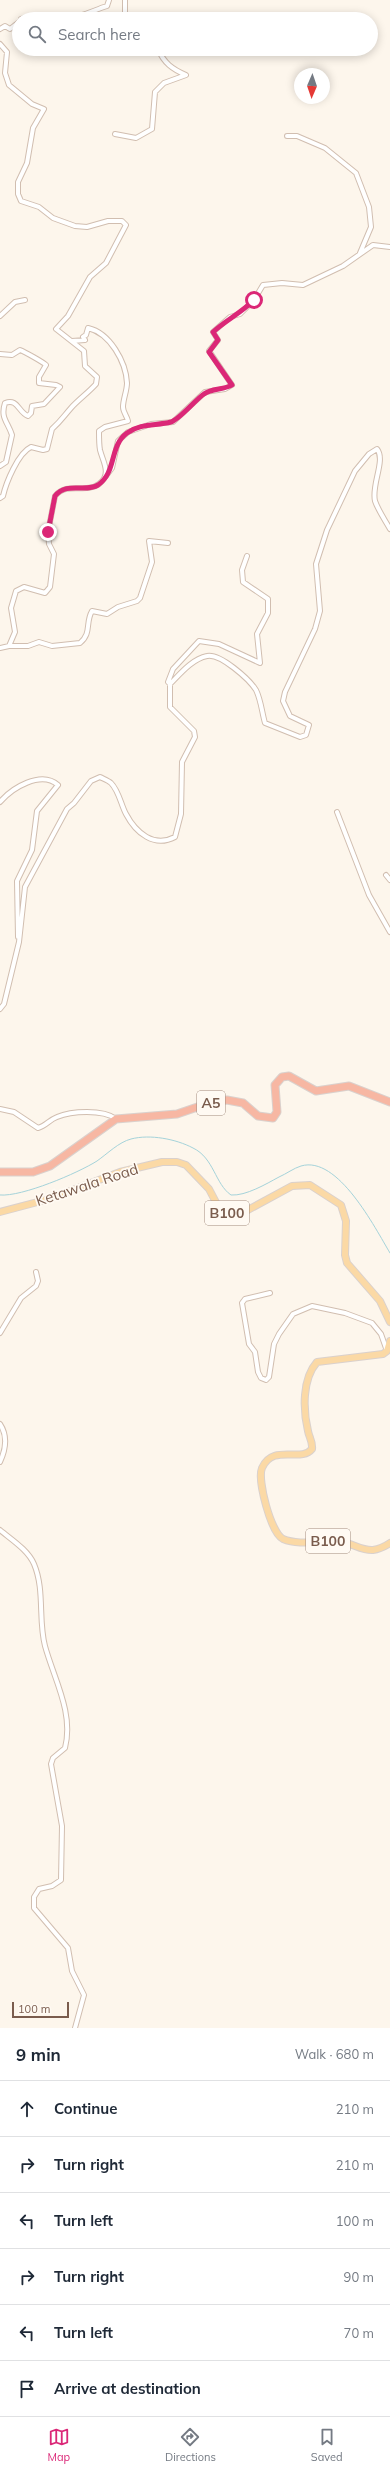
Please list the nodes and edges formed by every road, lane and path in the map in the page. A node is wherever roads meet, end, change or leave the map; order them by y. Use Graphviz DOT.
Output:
graph roads {
  1 [pos="109,0"];
  2 [pos="125,0"];
  3 [pos="88,12"];
  4 [pos="125,12"];
  5 [pos="12,27"];
  6 [pos="0,29"];
  7 [pos="0,44"];
  8 [pos="161,56"];
  9 [pos="114,134"];
  10 [pos="287,136"];
  11 [pos="390,247"];
  12 [pos="360,254"];
  13 [pos="25,300"];
  14 [pos="0,316"];
  15 [pos="70,341"];
  16 [pos="0,354"];
  17 [pos="0,466"];
  18 [pos="104,478"];
  19 [pos="0,498"];
  20 [pos="390,529"];
  21 [pos="168,543"];
  22 [pos="247,556"];
  23 [pos="9,646"];
  24 [pos="0,648"];
  25 [pos="170,684"];
  26 [pos="0,802"];
  27 [pos="337,812"];
  28 [pos="386,875"];
  29 [pos="390,880"];
  30 [pos="390,932"];
  31 [pos="20,942"];
  32 [pos="0,1009"];
  33 [pos="390,1102"];
  34 [pos="0,1109"];
  35 [pos="116,1120"];
  36 [pos="0,1172"];
  37 [pos="0,1212"];
  38 [pos="36,1272"];
  39 [pos="270,1293"];
  40 [pos="390,1322"];
  41 [pos="0,1333"];
  42 [pos="390,1341"];
  43 [pos="387,1351"];
  44 [pos="0,1424"];
  45 [pos="0,1462"];
  46 [pos="0,1530"];
  47 [pos="390,1543"];
  48 [pos="75,2028"];
  1 -- 3 [label="street"];
  2 -- 4 [label="street"];
  5 -- 6 [label="street"];
  7 -- 15 [label="street"];
  8 -- 9 [label="street"];
  10 -- 12 [label="street"];
  11 -- 12 [label="street"];
  12 -- 18 [label="street"];
  13 -- 14 [label="street"];
  15 -- 18 [label="street"];
  15 -- 19 [label="street"];
  16 -- 17 [label="street"];
  18 -- 23 [label="street"];
  20 -- 25 [label="street"];
  21 -- 23 [label="street"];
  22 -- 25 [label="street"];
  23 -- 24 [label="street"];
  25 -- 31 [label="street"];
  26 -- 31 [label="street"];
  27 -- 30 [label="street"];
  28 -- 29 [label="street"];
  31 -- 32 [label="street"];
  33 -- 35 [label="highway, A5"];
  34 -- 35 [label="street"];
  35 -- 36 [label="highway, A5"];
  37 -- 40 [label="main road, Ketawala Road / B100"];
  38 -- 41 [label="street"];
  39 -- 43 [label="street"];
  42 -- 43 [label="main road"];
  43 -- 47 [label="main road, B100"];
  44 -- 45 [label="street"];
  46 -- 48 [label="street"];
}
